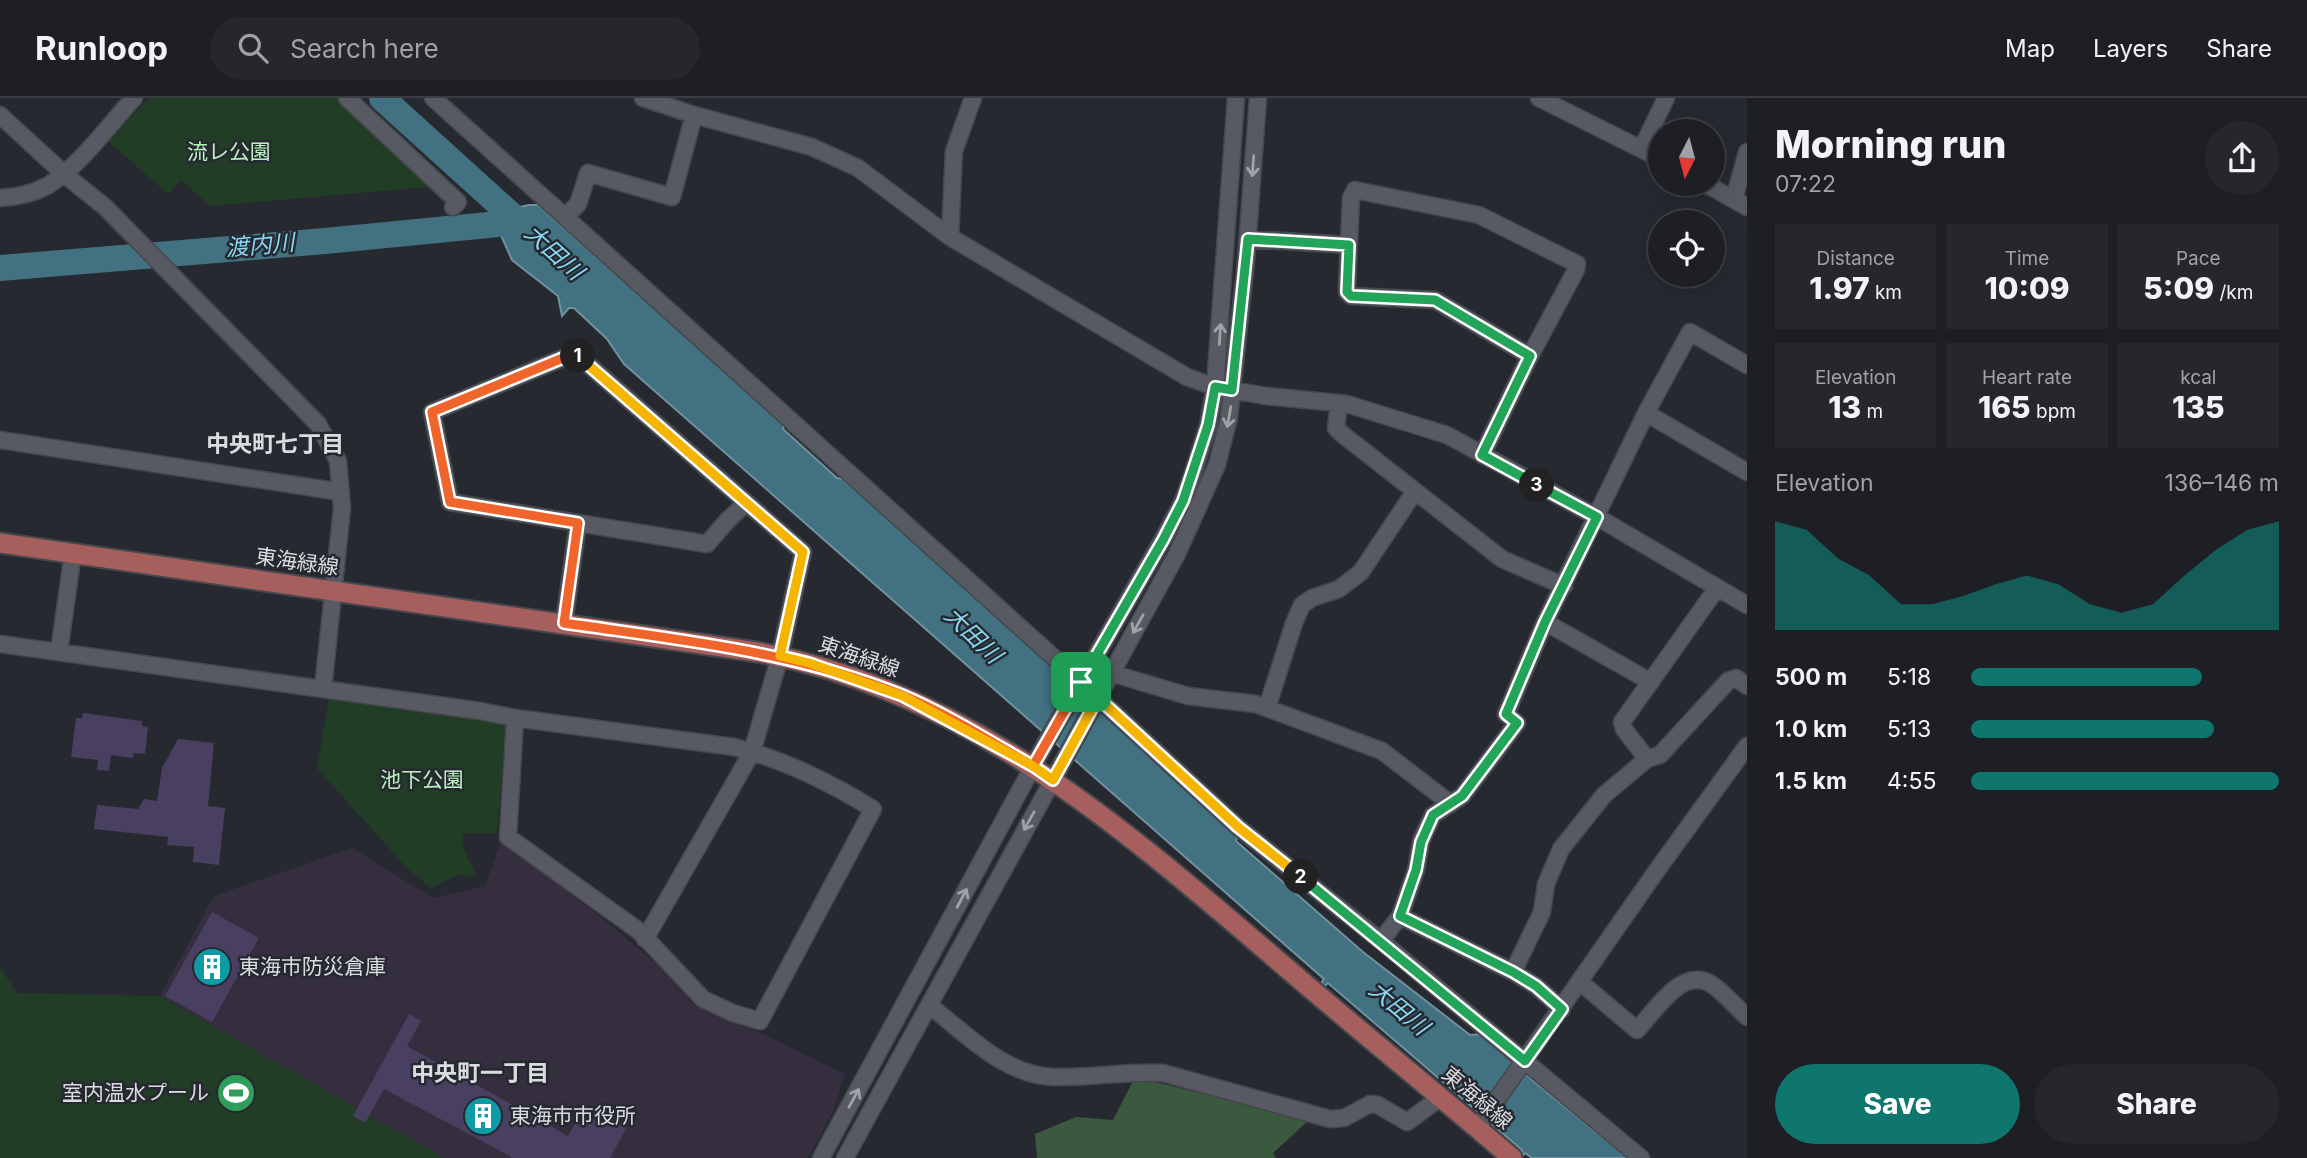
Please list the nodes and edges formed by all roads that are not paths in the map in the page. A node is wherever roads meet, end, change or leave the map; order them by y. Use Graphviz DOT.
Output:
graph roads {
  1 [pos="347,98"];
  2 [pos="433,98"];
  3 [pos="643,98"];
  4 [pos="973,98"];
  5 [pos="1236,98"];
  6 [pos="1258,98"];
  7 [pos="1539,98"];
  8 [pos="1666,98"];
  9 [pos="133,99"];
  10 [pos="0,115"];
  11 [pos="694,115"];
  12 [pos="1642,148"];
  13 [pos="1648,151"];
  14 [pos="1747,152"];
  15 [pos="64,174"];
  16 [pos="0,198"];
  17 [pos="1740,203"];
  18 [pos="453,207"];
  19 [pos="566,216"];
  20 [pos="950,237"];
  21 [pos="1248,239"];
  22 [pos="1349,245"];
  23 [pos="1530,356"];
  24 [pos="1747,365"];
  25 [pos="1215,387"];
  26 [pos="1232,390"];
  27 [pos="1339,403"];
  28 [pos="1646,413"];
  29 [pos="0,440"];
  30 [pos="1482,455"];
  31 [pos="1747,472"];
  32 [pos="1415,491"];
  33 [pos="341,492"];
  34 [pos="746,503"];
  35 [pos="1597,517"];
  36 [pos="578,523"];
  37 [pos="0,542"];
  38 [pos="73,553"];
  39 [pos="1564,586"];
  40 [pos="1717,588"];
  41 [pos="333,591"];
  42 [pos="1747,605"];
  43 [pos="1545,622"];
  44 [pos="564,623"];
  45 [pos="0,644"];
  46 [pos="60,652"];
  47 [pos="780,656"];
  48 [pos="1111,673"];
  49 [pos="1651,682"];
  50 [pos="1079,685"];
  51 [pos="1747,686"];
  52 [pos="323,690"];
  53 [pos="1096,700"];
  54 [pos="1267,708"];
  55 [pos="515,718"];
  56 [pos="1746,749"];
  57 [pos="752,752"];
  58 [pos="1647,759"];
  59 [pos="1033,766"];
  60 [pos="1053,780"];
  61 [pos="1451,804"];
  62 [pos="1400,916"];
  63 [pos="645,939"];
  64 [pos="1381,941"];
  65 [pos="1513,972"];
  66 [pos="1580,982"];
  67 [pos="929,1005"];
  68 [pos="1562,1009"];
  69 [pos="1745,1012"];
  70 [pos="1524,1063"];
  71 [pos="1440,1098"];
  72 [pos="1479,1125"];
  73 [pos="821,1158"];
  74 [pos="845,1158"];
  75 [pos="1512,1158"];
  76 [pos="1641,1158"];
  1 -- 18 [label="street"];
  2 -- 19 [label="street"];
  3 -- 11 [label="street"];
  4 -- 20 [label="street"];
  25 -- 5 [label="street, one-way"];
  6 -- 21 [label="street, one-way"];
  7 -- 12 [label="street"];
  8 -- 12 [label="street"];
  9 -- 15 [label="street"];
  10 -- 15 [label="street"];
  11 -- 19 [label="street"];
  11 -- 20 [label="street"];
  12 -- 13 [label="street"];
  14 -- 17 [label="street"];
  15 -- 16 [label="street"];
  15 -- 33 [label="street"];
  19 -- 50 [label="street"];
  20 -- 25 [label="street"];
  21 -- 22 [label="street"];
  21 -- 26 [label="street"];
  22 -- 23 [label="street"];
  22 -- 23 [label="street"];
  23 -- 30 [label="street"];
  24 -- 28 [label="street"];
  25 -- 26 [label="street"];
  25 -- 50 [label="street"];
  26 -- 27 [label="street"];
  26 -- 48 [label="street, one-way"];
  27 -- 30 [label="street"];
  27 -- 32 [label="street"];
  28 -- 31 [label="street"];
  28 -- 35 [label="street"];
  29 -- 33 [label="street"];
  30 -- 35 [label="street"];
  32 -- 39 [label="street"];
  32 -- 54 [label="street"];
  33 -- 41 [label="street"];
  34 -- 36 [label="street"];
  34 -- 36 [label="street"];
  34 -- 47 [label="street"];
  35 -- 39 [label="street"];
  35 -- 40 [label="street"];
  36 -- 44 [label="street"];
  37 -- 38 [label="main road, 東海緑線"];
  38 -- 41 [label="main road, 東海緑線"];
  38 -- 46 [label="street"];
  39 -- 43 [label="street"];
  40 -- 42 [label="street"];
  40 -- 49 [label="street"];
  41 -- 44 [label="main road, 東海緑線"];
  41 -- 52 [label="street"];
  43 -- 49 [label="street"];
  43 -- 61 [label="street"];
  44 -- 47 [label="main road, 東海緑線"];
  45 -- 46 [label="street"];
  46 -- 52 [label="street"];
  47 -- 57 [label="street"];
  47 -- 59 [label="main road, 東海緑線"];
  48 -- 53 [label="street"];
  48 -- 54 [label="street"];
  49 -- 58 [label="street"];
  50 -- 59 [label="street"];
  51 -- 58 [label="street"];
  52 -- 55 [label="street"];
  53 -- 60 [label="street"];
  53 -- 64 [label="street"];
  54 -- 61 [label="street"];
  55 -- 57 [label="street"];
  55 -- 63 [label="street"];
  56 -- 66 [label="street"];
  57 -- 63 [label="street"];
  57 -- 63 [label="street"];
  58 -- 65 [label="street"];
  59 -- 60 [label="main road, 東海緑線"];
  73 -- 59 [label="street, one-way"];
  60 -- 67 [label="street, one-way"];
  60 -- 71 [label="main road, 東海緑線"];
  61 -- 62 [label="street"];
  62 -- 64 [label="street"];
  62 -- 65 [label="street"];
  64 -- 70 [label="street"];
  65 -- 68 [label="street"];
  66 -- 68 [label="street"];
  66 -- 69 [label="street"];
  67 -- 71 [label="street"];
  67 -- 74 [label="street"];
  68 -- 70 [label="street"];
  70 -- 72 [label="street"];
  70 -- 76 [label="street"];
  71 -- 72 [label="main road, 東海緑線"];
  72 -- 75 [label="main road, 東海緑線"];
}
